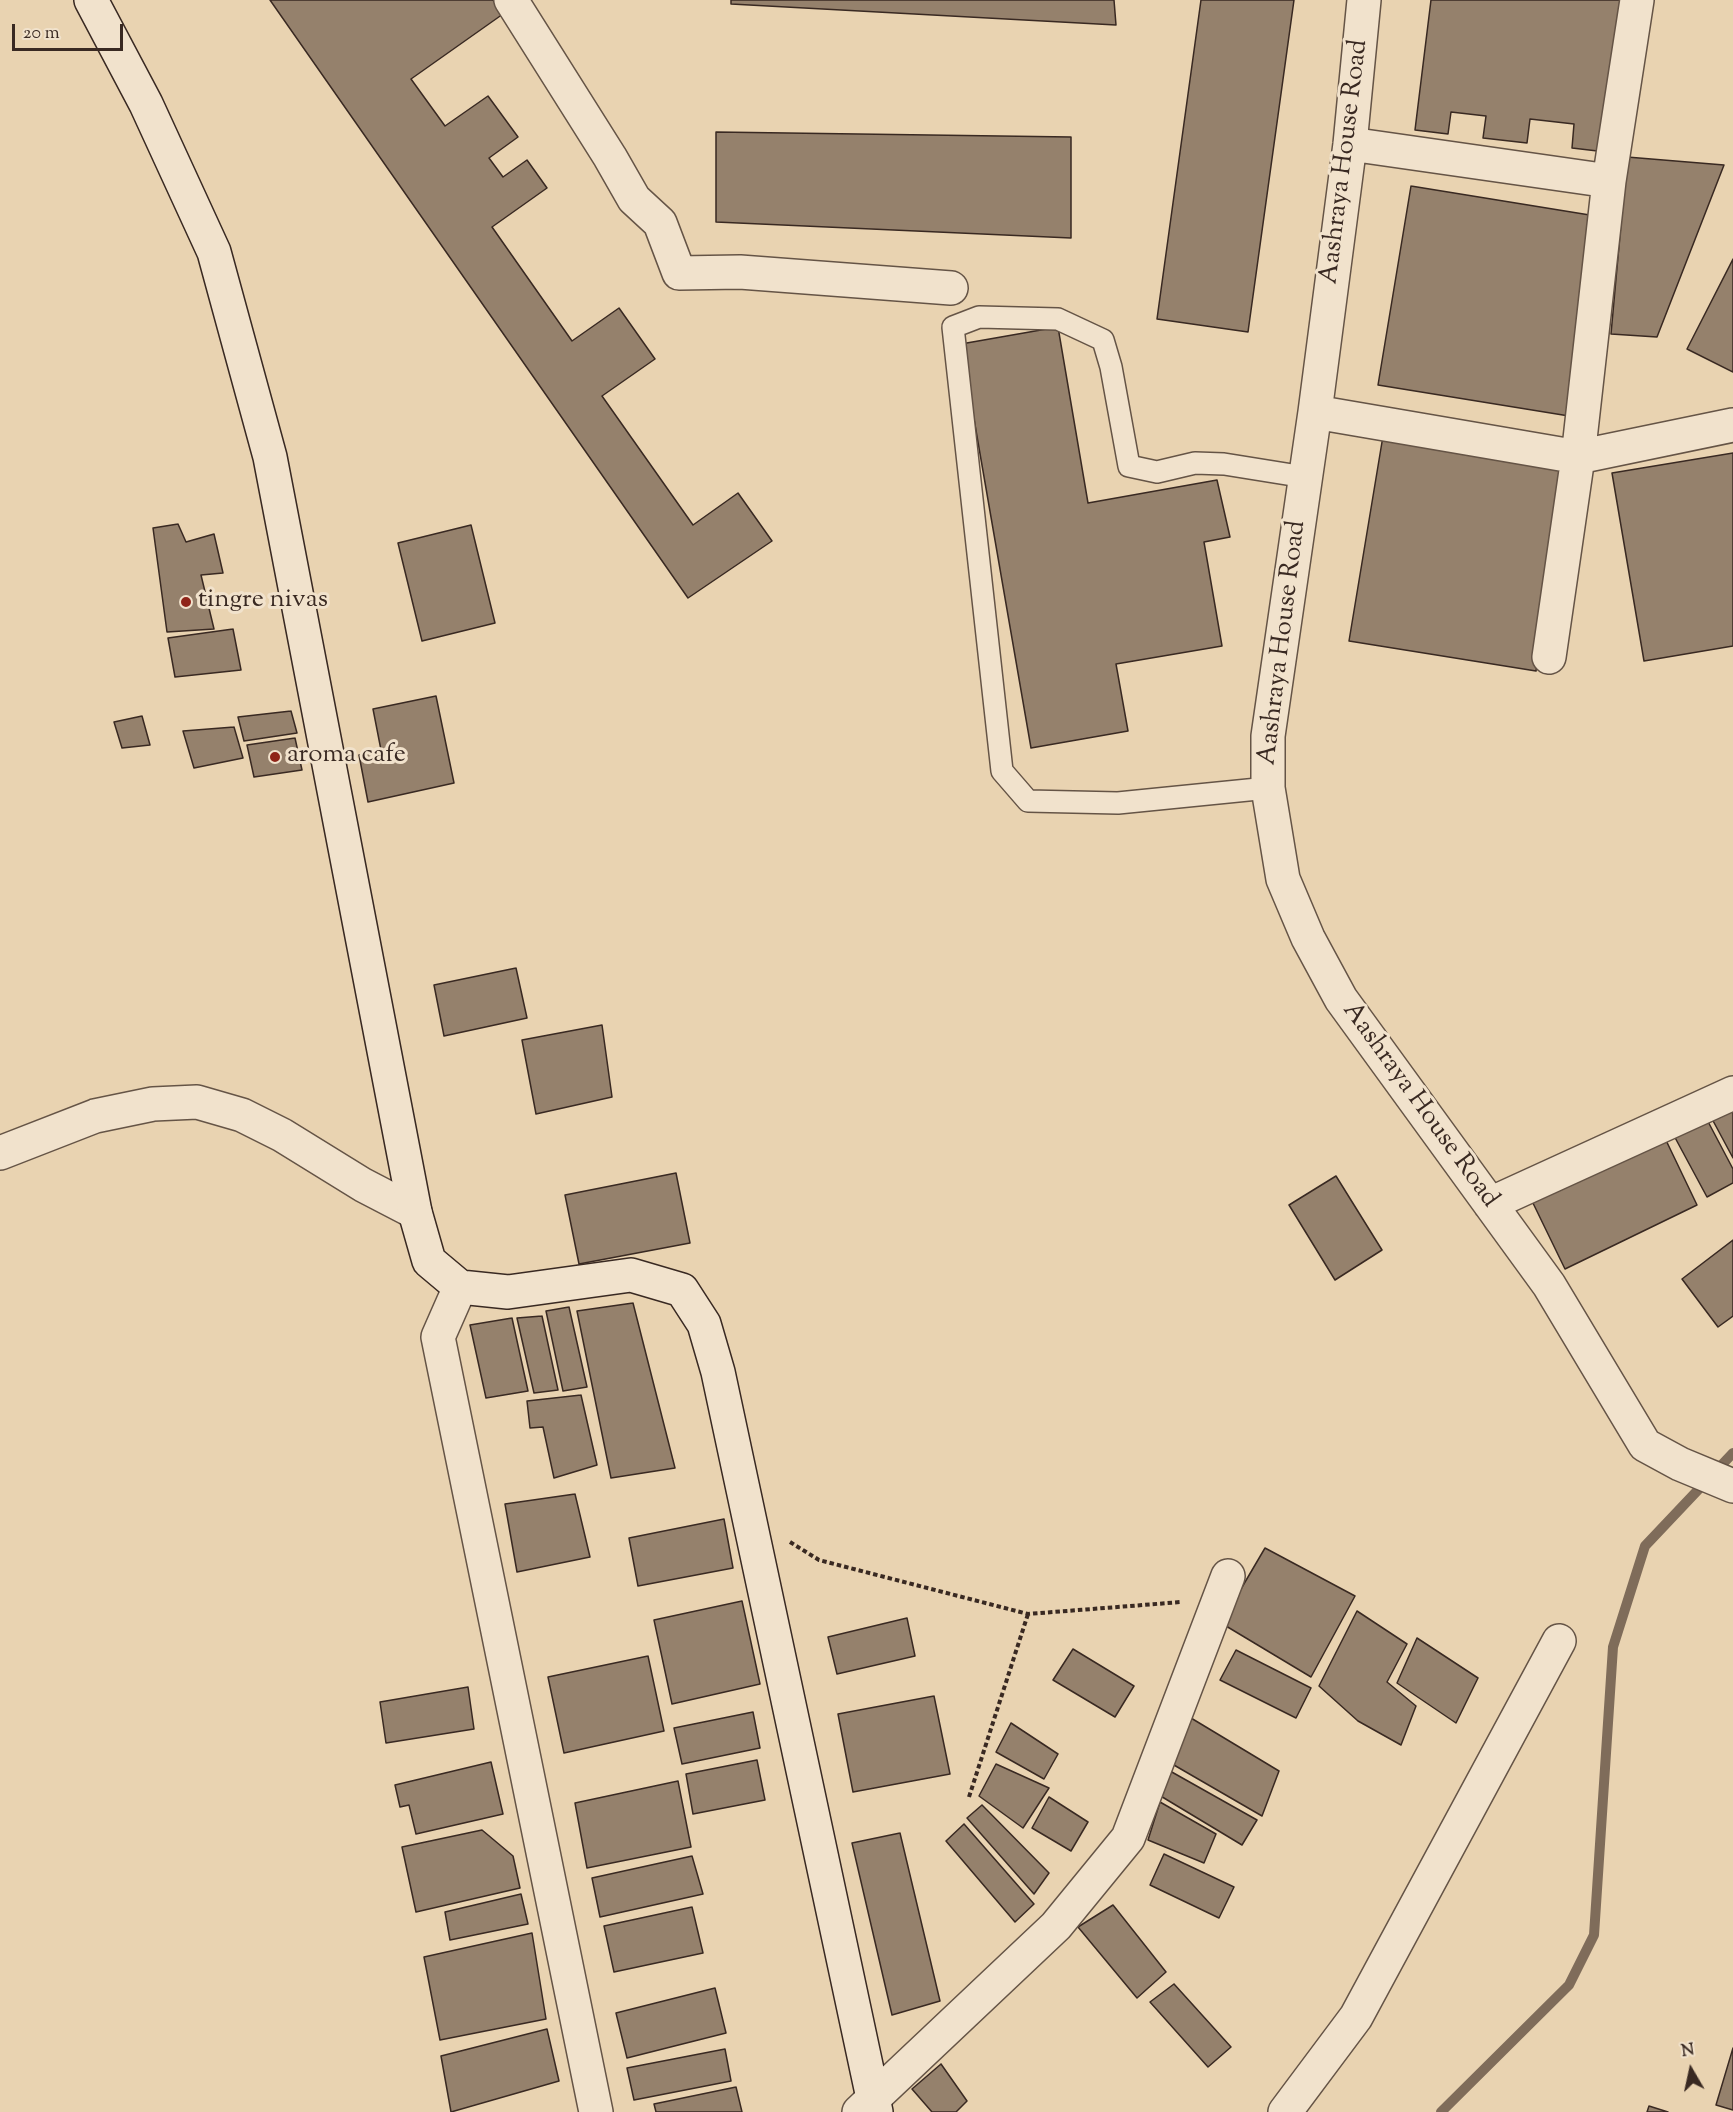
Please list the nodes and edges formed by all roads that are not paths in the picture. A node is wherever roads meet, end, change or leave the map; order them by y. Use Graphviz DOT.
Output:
graph roads {
  1 [pos="91,0"];
  2 [pos="511,0"];
  3 [pos="1364,0"];
  4 [pos="1637,0"];
  5 [pos="1350,144"];
  6 [pos="1610,181"];
  7 [pos="951,288"];
  8 [pos="1315,412"];
  9 [pos="1733,425"];
  10 [pos="1578,457"];
  11 [pos="1305,477"];
  12 [pos="1549,657"];
  13 [pos="1268,788"];
  14 [pos="1733,1092"];
  15 [pos="0,1153"];
  16 [pos="1490,1204"];
  17 [pos="415,1212"];
  18 [pos="460,1287"];
  19 [pos="1733,1485"];
  20 [pos="1223,1588"];
  21 [pos="1559,1641"];
  22 [pos="869,2108"];
  23 [pos="596,2112"];
  24 [pos="1285,2112"];
  1 -- 17 [label="street"];
  2 -- 7 [label="street"];
  3 -- 5 [label="street, Aashraya House Road"];
  4 -- 6 [label="street"];
  5 -- 6 [label="street"];
  5 -- 8 [label="street, Aashraya House Road"];
  6 -- 10 [label="street"];
  8 -- 10 [label="street"];
  8 -- 11 [label="street, Aashraya House Road"];
  9 -- 10 [label="street"];
  10 -- 12 [label="street"];
  11 -- 13 [label="street, Aashraya House Road"];
  11 -- 13 [label="lane"];
  13 -- 16 [label="street, Aashraya House Road"];
  14 -- 16 [label="street"];
  15 -- 17 [label="street"];
  16 -- 19 [label="street, Aashraya House Road"];
  17 -- 18 [label="street"];
  18 -- 22 [label="street"];
  18 -- 23 [label="street"];
  20 -- 22 [label="street"];
  21 -- 24 [label="street"];
}
